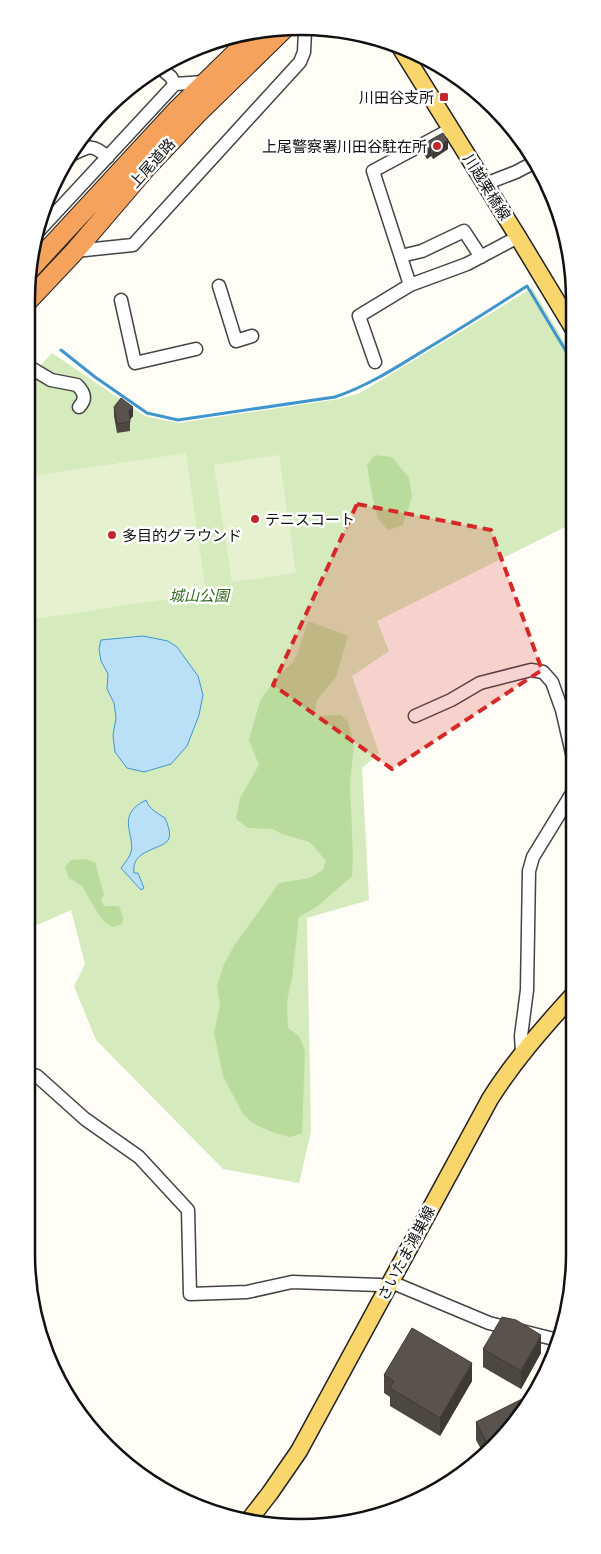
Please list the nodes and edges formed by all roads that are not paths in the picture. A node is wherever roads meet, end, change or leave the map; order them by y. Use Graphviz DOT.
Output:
graph roads {
  1 [pos="305,35"];
  2 [pos="277,36"];
  3 [pos="248,40"];
  4 [pos="406,57"];
  5 [pos="166,72"];
  6 [pos="204,82"];
  7 [pos="174,84"];
  8 [pos="451,129"];
  9 [pos="83,149"];
  10 [pos="108,157"];
  11 [pos="528,165"];
  12 [pos="485,184"];
  13 [pos="47,222"];
  14 [pos="518,237"];
  15 [pos="75,251"];
  16 [pos="401,256"];
  17 [pos="481,257"];
  18 [pos="38,260"];
  19 [pos="410,284"];
  20 [pos="219,286"];
  21 [pos="35,293"];
  22 [pos="121,300"];
  23 [pos="566,318"];
  24 [pos="252,336"];
  25 [pos="196,349"];
  26 [pos="375,362"];
  27 [pos="35,371"];
  28 [pos="79,407"];
  29 [pos="416,716"];
  30 [pos="566,727"];
  31 [pos="566,803"];
  32 [pos="566,1003"];
  33 [pos="522,1052"];
  34 [pos="35,1075"];
  35 [pos="390,1284"];
  36 [pos="552,1339"];
  37 [pos="254,1515"];
  1 -- 15 [label="street"];
  2 -- 15 [label="highway, 上尾道路"];
  3 -- 6 [label="highway, 上尾道路"];
  4 -- 8 [label="main road, 川越栗橋線"];
  5 -- 7 [label="street"];
  6 -- 7 [label="street"];
  6 -- 18 [label="highway, 上尾道路"];
  7 -- 10 [label="street"];
  8 -- 12 [label="main road, 川越栗橋線"];
  8 -- 16 [label="street"];
  9 -- 10 [label="street"];
  10 -- 13 [label="street"];
  11 -- 12 [label="street"];
  12 -- 14 [label="main road, 川越栗橋線"];
  14 -- 17 [label="street"];
  14 -- 23 [label="main road, 川越栗橋線"];
  15 -- 21 [label="highway, 上尾道路"];
  16 -- 17 [label="street"];
  16 -- 19 [label="street"];
  17 -- 19 [label="street"];
  19 -- 26 [label="street"];
  20 -- 24 [label="street"];
  22 -- 25 [label="street"];
  27 -- 28 [label="street"];
  29 -- 30 [label="street"];
  31 -- 33 [label="street"];
  32 -- 33 [label="main road, さいたま鴻巣線"];
  33 -- 35 [label="main road, さいたま鴻巣線"];
  34 -- 35 [label="street"];
  35 -- 36 [label="street"];
  35 -- 37 [label="main road, さいたま鴻巣線"];
}
